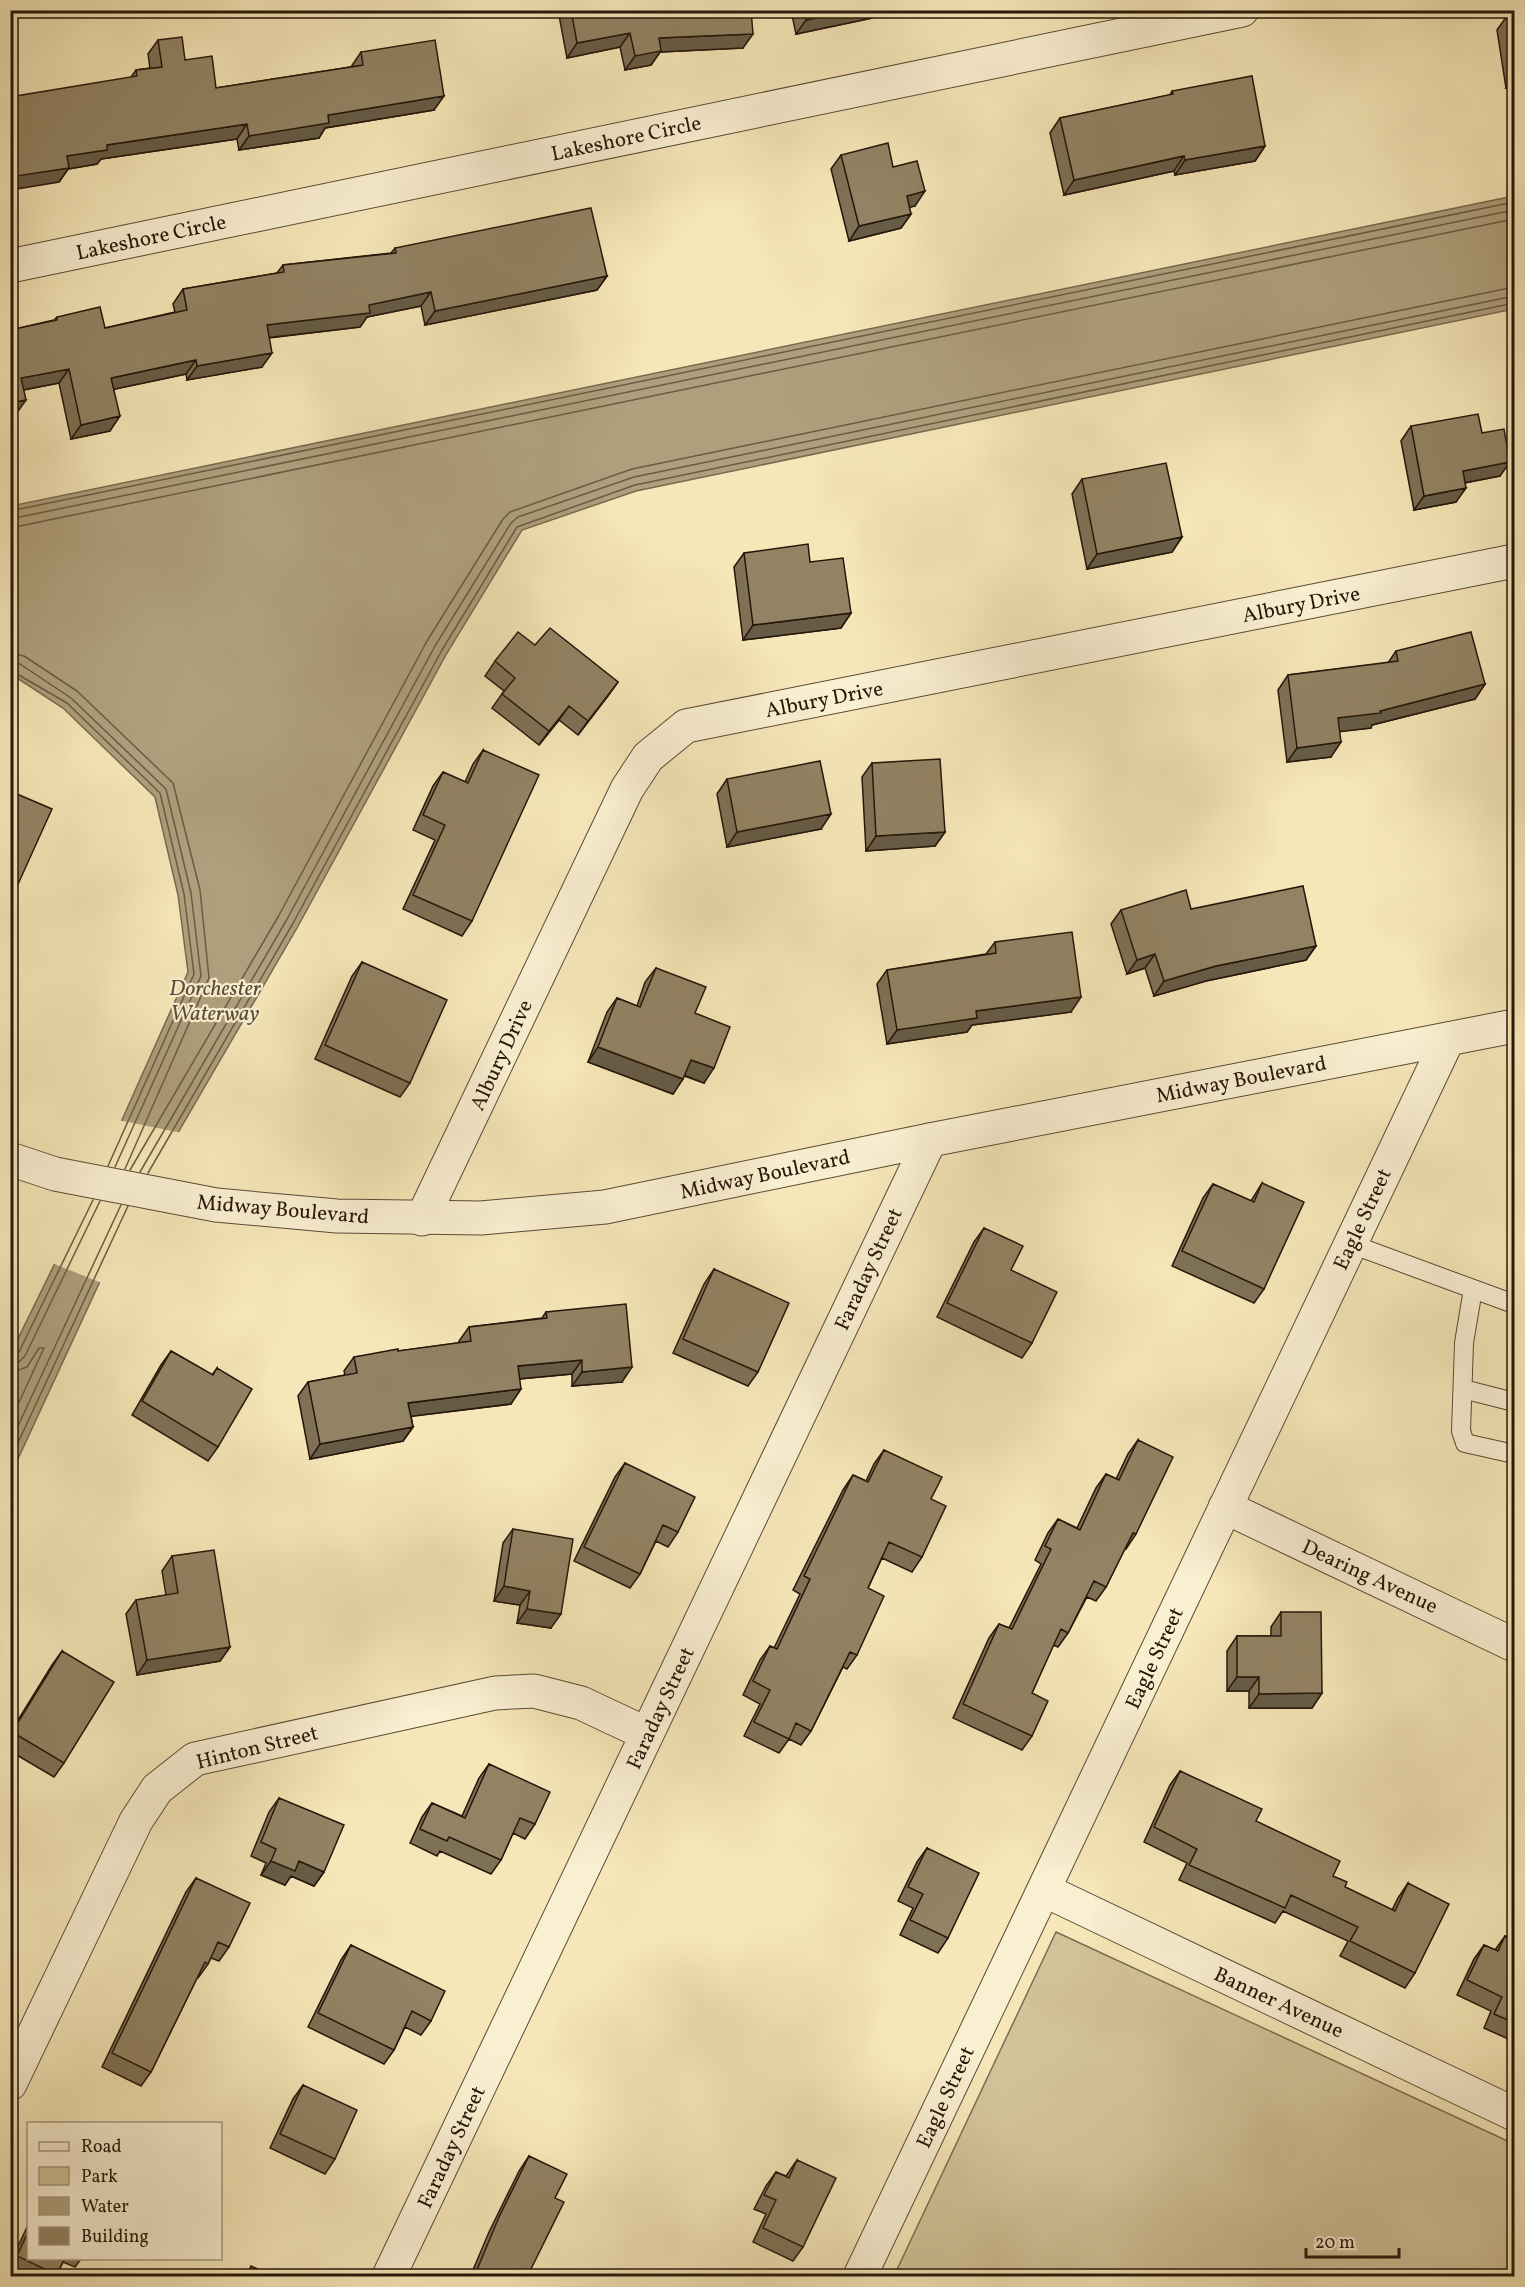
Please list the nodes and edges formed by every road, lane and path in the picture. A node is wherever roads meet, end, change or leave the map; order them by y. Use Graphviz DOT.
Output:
graph roads {
  1 [pos="1242,10"];
  2 [pos="10,266"];
  3 [pos="1515,561"];
  4 [pos="1515,1026"];
  5 [pos="1448,1039"];
  6 [pos="930,1140"];
  7 [pos="10,1159"];
  8 [pos="423,1219"];
  9 [pos="1350,1244"];
  10 [pos="1473,1289"];
  11 [pos="1515,1304"];
  12 [pos="1463,1389"];
  13 [pos="1515,1402"];
  14 [pos="1515,1454"];
  15 [pos="1225,1507"];
  16 [pos="1515,1645"];
  17 [pos="647,1734"];
  18 [pos="1044,1890"];
  19 [pos="10,2084"];
  20 [pos="1515,2114"];
  21 [pos="389,2277"];
  22 [pos="860,2277"];
  1 -- 2 [label="street, Lakeshore Circle"];
  3 -- 8 [label="street, Albury Drive"];
  4 -- 5 [label="street, Midway Boulevard"];
  5 -- 6 [label="street, Midway Boulevard"];
  5 -- 9 [label="street, Eagle Street"];
  6 -- 8 [label="street, Midway Boulevard"];
  6 -- 17 [label="street, Faraday Street"];
  7 -- 8 [label="street, Midway Boulevard"];
  9 -- 10 [label="lane"];
  9 -- 15 [label="street, Eagle Street"];
  10 -- 11 [label="lane"];
  10 -- 12 [label="lane"];
  12 -- 13 [label="lane"];
  12 -- 14 [label="lane"];
  15 -- 16 [label="street, Dearing Avenue"];
  15 -- 18 [label="street, Eagle Street"];
  17 -- 19 [label="street, Hinton Street"];
  17 -- 21 [label="street, Faraday Street"];
  18 -- 20 [label="street, Banner Avenue"];
  18 -- 22 [label="street, Eagle Street"];
}
